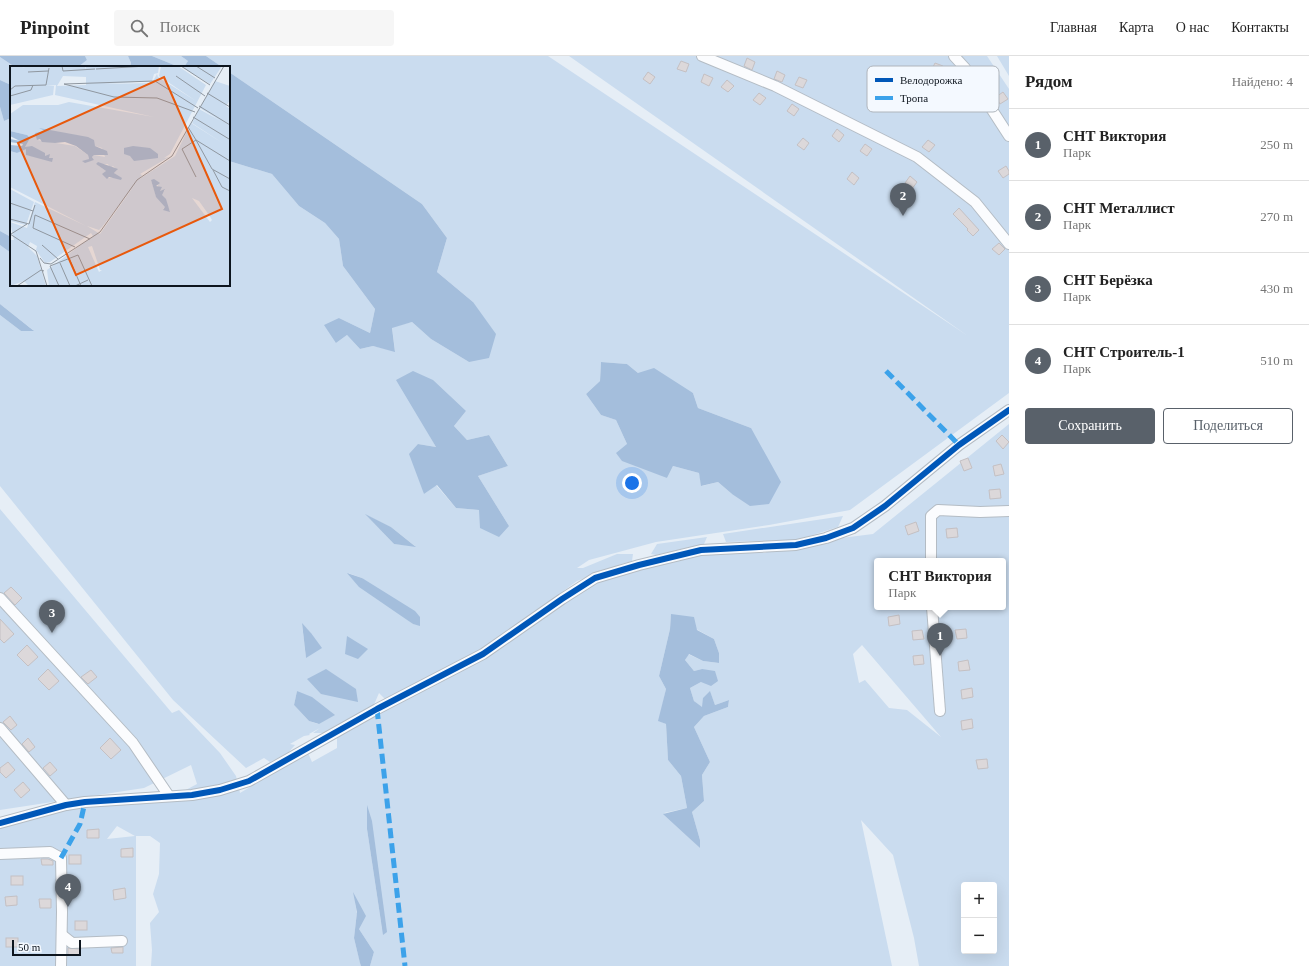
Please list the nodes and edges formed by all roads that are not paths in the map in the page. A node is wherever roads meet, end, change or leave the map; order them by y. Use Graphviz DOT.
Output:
graph roads {
  1 [pos="702,56"];
  2 [pos="954,56"];
  3 [pos="963,66"];
  4 [pos="993,112"];
  5 [pos="1009,136"];
  6 [pos="1009,244"];
  7 [pos="1009,410"];
  8 [pos="1009,511"];
  9 [pos="931,558"];
  10 [pos="0,598"];
  11 [pos="932,610"];
  12 [pos="940,711"];
  13 [pos="0,728"];
  14 [pos="169,796"];
  15 [pos="66,805"];
  16 [pos="0,823"];
  17 [pos="0,854"];
  18 [pos="62,935"];
  19 [pos="122,941"];
  20 [pos="61,966"];
  1 -- 6 [label="street"];
  2 -- 3 [label="street"];
  4 -- 5 [label="street"];
  7 -- 14 [label="street"];
  8 -- 9 [label="street"];
  10 -- 14 [label="street"];
  11 -- 12 [label="street"];
  13 -- 15 [label="street"];
  14 -- 15 [label="street"];
  15 -- 16 [label="street"];
  17 -- 18 [label="street"];
  18 -- 19 [label="street"];
  18 -- 20 [label="street"];
}
